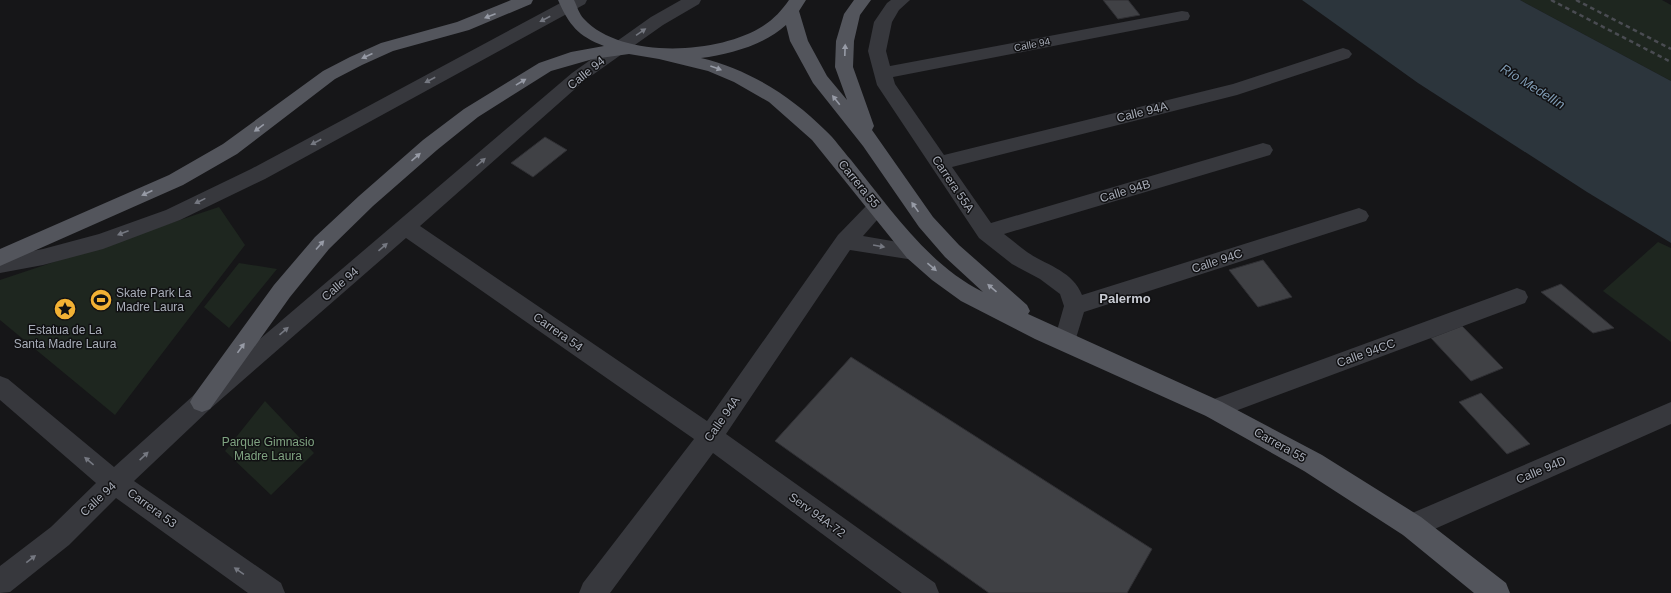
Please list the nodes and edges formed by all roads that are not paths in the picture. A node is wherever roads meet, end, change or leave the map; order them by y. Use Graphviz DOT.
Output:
graph roads {
  1 [pos="525,0"];
  2 [pos="566,0"];
  3 [pos="579,0"];
  4 [pos="693,0"];
  5 [pos="863,0"];
  6 [pos="902,0"];
  7 [pos="794,5"];
  8 [pos="1182,16"];
  9 [pos="628,49"];
  10 [pos="1343,54"];
  11 [pos="665,55"];
  12 [pos="882,73"];
  13 [pos="870,141"];
  14 [pos="1263,150"];
  15 [pos="939,162"];
  16 [pos="877,207"];
  17 [pos="1359,216"];
  18 [pos="406,227"];
  19 [pos="986,232"];
  20 [pos="844,241"];
  21 [pos="914,252"];
  22 [pos="0,258"];
  23 [pos="0,265"];
  24 [pos="1517,297"];
  25 [pos="1076,306"];
  26 [pos="1043,332"];
  27 [pos="1065,341"];
  28 [pos="0,386"];
  29 [pos="202,402"];
  30 [pos="1214,408"];
  31 [pos="1671,413"];
  32 [pos="710,437"];
  33 [pos="115,483"];
  34 [pos="1412,526"];
  35 [pos="0,583"];
  36 [pos="271,593"];
  37 [pos="593,593"];
  38 [pos="925,593"];
  39 [pos="1496,593"];
  1 -- 22 [label="main road, one-way"];
  2 -- 9 [label="main road"];
  3 -- 23 [label="street, one-way"];
  18 -- 4 [label="street, Calle 94, one-way"];
  13 -- 5 [label="main road, one-way"];
  6 -- 12 [label="street, Carrera 55A"];
  7 -- 11 [label="main road"];
  13 -- 7 [label="main road, Carrera 55, one-way"];
  8 -- 12 [label="street, Calle 94"];
  9 -- 11 [label="main road"];
  29 -- 9 [label="main road, one-way"];
  10 -- 15 [label="street, Calle 94A"];
  11 -- 16 [label="main road, Carrera 55, one-way"];
  12 -- 15 [label="street, Carrera 55A"];
  26 -- 13 [label="main road, Carrera 55, one-way"];
  14 -- 19 [label="street, Calle 94B"];
  15 -- 19 [label="street, Carrera 55A"];
  16 -- 20 [label="street, Calle 94A"];
  16 -- 21 [label="main road, Carrera 55"];
  17 -- 25 [label="street, Calle 94C"];
  29 -- 18 [label="street, Calle 94, one-way"];
  18 -- 32 [label="street, Carrera 54"];
  19 -- 25 [label="street, Carrera 55A"];
  20 -- 21 [label="street, one-way"];
  20 -- 32 [label="street, Calle 94A"];
  21 -- 26 [label="main road, Carrera 55, one-way"];
  24 -- 30 [label="street, Calle 94CC"];
  25 -- 27 [label="street"];
  26 -- 27 [label="main road, Carrera 55"];
  27 -- 30 [label="main road, Carrera 55"];
  33 -- 28 [label="street, Carrera 53, one-way"];
  33 -- 29 [label="street, Calle 94, one-way"];
  30 -- 34 [label="main road, Carrera 55"];
  31 -- 34 [label="street, Calle 94D"];
  32 -- 37 [label="street, Calle 94A"];
  32 -- 38 [label="street, Serv 94A-72"];
  35 -- 33 [label="street, Calle 94, one-way"];
  36 -- 33 [label="street, Carrera 53, one-way"];
  34 -- 39 [label="main road, Carrera 55"];
}
